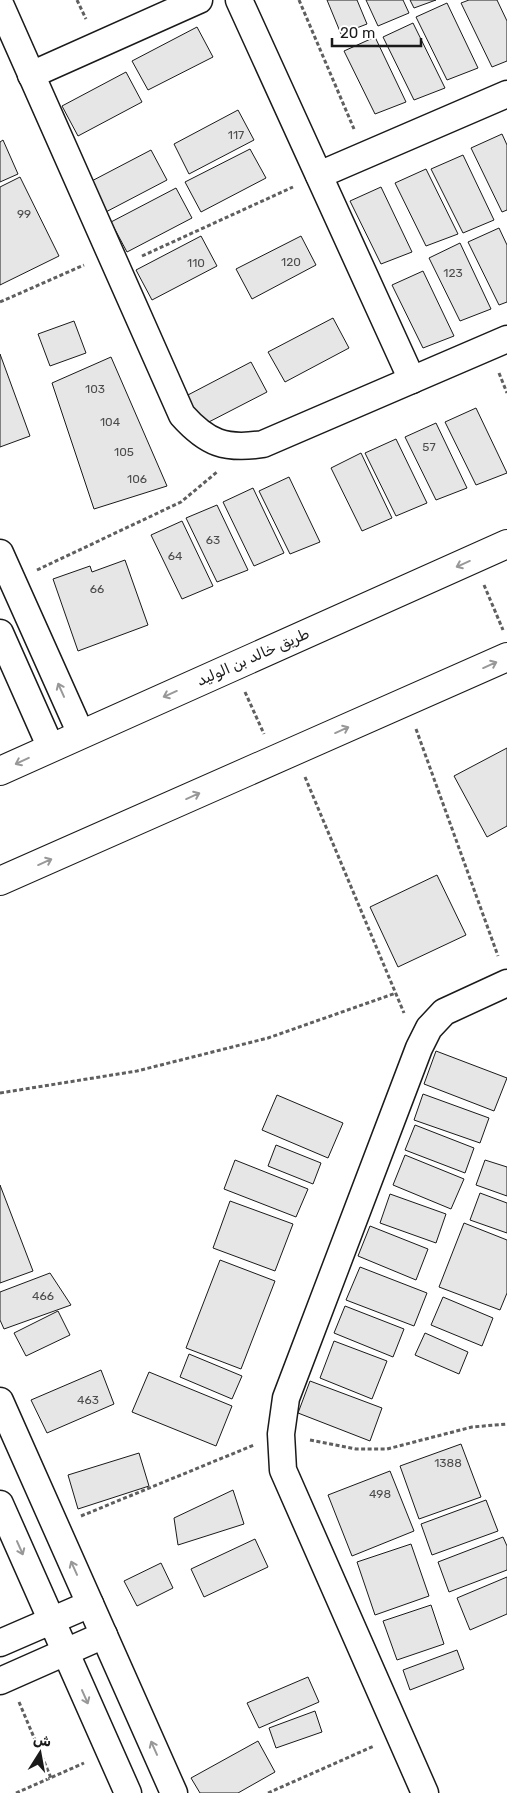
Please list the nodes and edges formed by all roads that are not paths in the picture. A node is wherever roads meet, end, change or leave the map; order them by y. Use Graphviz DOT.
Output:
graph roads {
  1 [pos="199,0"];
  2 [pos="239,0"];
  3 [pos="0,4"];
  4 [pos="31,75"];
  5 [pos="507,94"];
  6 [pos="319,175"];
  7 [pos="507,339"];
  8 [pos="412,380"];
  9 [pos="507,544"];
  10 [pos="0,553"];
  11 [pos="0,633"];
  12 [pos="507,657"];
  13 [pos="81,734"];
  14 [pos="51,748"];
  15 [pos="0,772"];
  16 [pos="0,881"];
  17 [pos="504,973"];
  18 [pos="0,1401"];
  19 [pos="0,1504"];
  20 [pos="90,1604"];
  21 [pos="51,1620"];
  22 [pos="104,1635"];
  23 [pos="0,1643"];
  24 [pos="65,1652"];
  25 [pos="4,1679"];
  26 [pos="128,1793"];
  27 [pos="174,1793"];
  28 [pos="425,1793"];
  1 -- 4 [label="street"];
  2 -- 6 [label="street"];
  3 -- 4 [label="street"];
  4 -- 8 [label="street"];
  5 -- 6 [label="street"];
  6 -- 8 [label="street"];
  7 -- 8 [label="street"];
  9 -- 13 [label="street, طريق خالد بن الوليد, one-way"];
  13 -- 10 [label="street, one-way"];
  11 -- 14 [label="street"];
  16 -- 12 [label="street, one-way"];
  13 -- 14 [label="street, طريق خالد بن الوليد"];
  14 -- 15 [label="street, طريق خالد بن الوليد, one-way"];
  17 -- 28 [label="street"];
  20 -- 18 [label="street, one-way"];
  19 -- 21 [label="street, one-way"];
  20 -- 21 [label="street"];
  20 -- 22 [label="street"];
  21 -- 23 [label="street"];
  21 -- 24 [label="street"];
  22 -- 24 [label="street"];
  27 -- 22 [label="street, one-way"];
  24 -- 25 [label="street"];
  24 -- 26 [label="street, one-way"];
}
